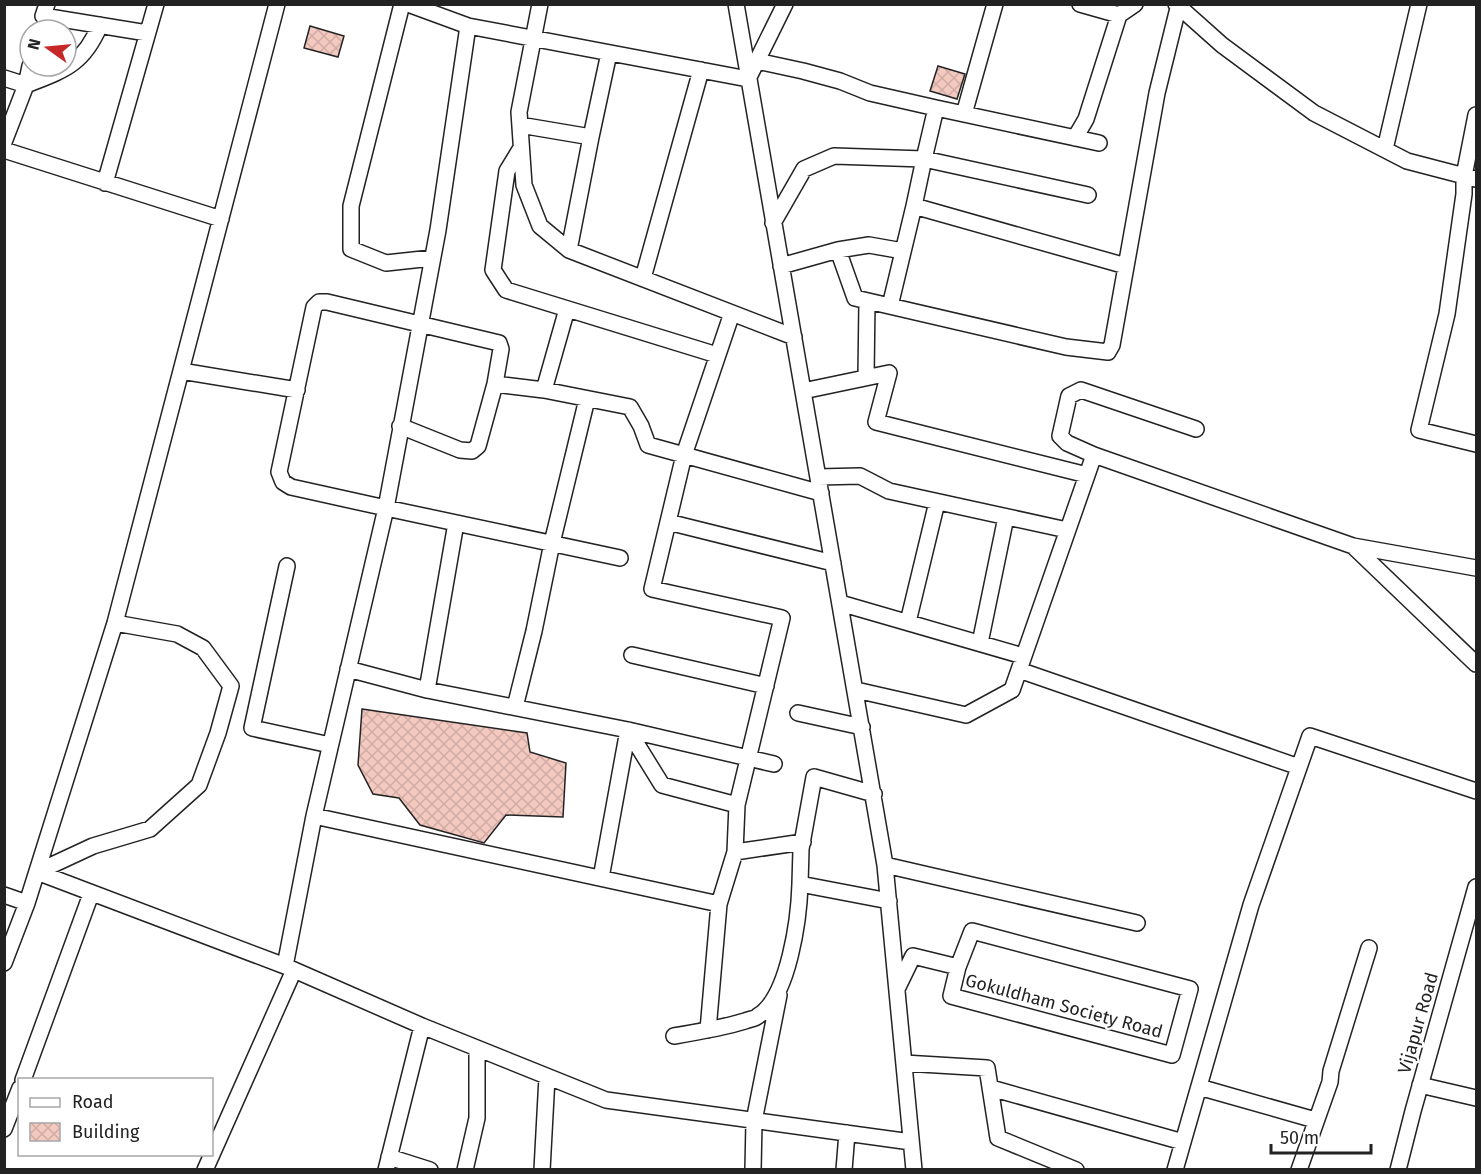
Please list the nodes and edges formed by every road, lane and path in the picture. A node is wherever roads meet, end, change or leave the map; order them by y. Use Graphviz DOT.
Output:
graph roads {
  1 [pos="156,4"];
  2 [pos="277,4"];
  3 [pos="402,4"];
  4 [pos="408,4"];
  5 [pos="540,4"];
  6 [pos="736,4"];
  7 [pos="785,4"];
  8 [pos="994,4"];
  9 [pos="1080,4"];
  10 [pos="1135,4"];
  11 [pos="1419,4"];
  12 [pos="1178,5"];
  13 [pos="1119,15"];
  14 [pos="43,17"];
  15 [pos="100,25"];
  16 [pos="468,26"];
  17 [pos="147,33"];
  18 [pos="535,39"];
  19 [pos="609,53"];
  20 [pos="757,62"];
  21 [pos="701,70"];
  22 [pos="4,78"];
  23 [pos="27,78"];
  24 [pos="748,79"];
  25 [pos="26,85"];
  26 [pos="936,108"];
  27 [pos="964,114"];
  28 [pos="1476,115"];
  29 [pos="520,125"];
  30 [pos="591,137"];
  31 [pos="1075,138"];
  32 [pos="4,142"];
  33 [pos="1099,143"];
  34 [pos="521,147"];
  35 [pos="1385,149"];
  36 [pos="4,150"];
  37 [pos="924,159"];
  38 [pos="1470,178"];
  39 [pos="105,183"];
  40 [pos="1088,195"];
  41 [pos="914,206"];
  42 [pos="220,219"];
  43 [pos="773,223"];
  44 [pos="569,250"];
  45 [pos="838,250"];
  46 [pos="903,252"];
  47 [pos="432,258"];
  48 [pos="781,266"];
  49 [pos="1126,266"];
  50 [pos="643,278"];
  51 [pos="867,301"];
  52 [pos="890,306"];
  53 [pos="567,309"];
  54 [pos="732,313"];
  55 [pos="420,324"];
  56 [pos="794,338"];
  57 [pos="717,355"];
  58 [pos="181,371"];
  59 [pos="866,377"];
  60 [pos="495,384"];
  61 [pos="297,390"];
  62 [pos="544,390"];
  63 [pos="803,391"];
  64 [pos="587,399"];
  65 [pos="400,426"];
  66 [pos="1196,429"];
  67 [pos="1476,444"];
  68 [pos="684,455"];
  69 [pos="1094,455"];
  70 [pos="1087,475"];
  71 [pos="818,477"];
  72 [pos="821,493"];
  73 [pos="937,502"];
  74 [pos="386,508"];
  75 [pos="1006,517"];
  76 [pos="668,522"];
  77 [pos="456,523"];
  78 [pos="1067,530"];
  79 [pos="552,543"];
  80 [pos="1353,546"];
  81 [pos="620,558"];
  82 [pos="834,563"];
  83 [pos="287,566"];
  84 [pos="1476,568"];
  85 [pos="840,603"];
  86 [pos="908,622"];
  87 [pos="115,623"];
  88 [pos="980,643"];
  89 [pos="632,655"];
  90 [pos="1021,663"];
  91 [pos="1476,664"];
  92 [pos="348,669"];
  93 [pos="766,686"];
  94 [pos="427,690"];
  95 [pos="856,690"];
  96 [pos="515,707"];
  97 [pos="798,713"];
  98 [pos="862,727"];
  99 [pos="628,730"];
  100 [pos="330,745"];
  101 [pos="749,758"];
  102 [pos="774,764"];
  103 [pos="1299,766"];
  104 [pos="1476,791"];
  105 [pos="874,794"];
  106 [pos="737,805"];
  107 [pos="314,816"];
  108 [pos="802,842"];
  109 [pos="735,852"];
  110 [pos="885,865"];
  111 [pos="37,872"];
  112 [pos="602,878"];
  113 [pos="800,884"];
  114 [pos="1476,887"];
  115 [pos="91,894"];
  116 [pos="4,895"];
  117 [pos="889,901"];
  118 [pos="27,903"];
  119 [pos="719,904"];
  120 [pos="1137,923"];
  121 [pos="1370,948"];
  122 [pos="4,963"];
  123 [pos="958,967"];
  124 [pos="289,968"];
  125 [pos="897,989"];
  126 [pos="779,992"];
  127 [pos="422,1026"];
  128 [pos="708,1030"];
  129 [pos="674,1036"];
  130 [pos="477,1048"];
  131 [pos="904,1063"];
  132 [pos="547,1077"];
  133 [pos="24,1078"];
  134 [pos="1420,1085"];
  135 [pos="1199,1087"];
  136 [pos="991,1088"];
  137 [pos="18,1093"];
  138 [pos="1476,1098"];
  139 [pos="12,1109"];
  140 [pos="754,1120"];
  141 [pos="1315,1120"];
  142 [pos="4,1129"];
  143 [pos="847,1133"];
  144 [pos="911,1142"];
  145 [pos="1183,1142"];
  146 [pos="213,1151"];
  147 [pos="211,1156"];
  148 [pos="387,1163"];
  149 [pos="205,1170"];
  150 [pos="430,1170"];
  151 [pos="465,1170"];
  152 [pos="542,1170"];
  153 [pos="753,1170"];
  154 [pos="844,1170"];
  155 [pos="914,1170"];
  156 [pos="1076,1170"];
  157 [pos="1175,1170"];
  158 [pos="1299,1170"];
  159 [pos="1398,1170"];
  1 -- 17 [label="street"];
  2 -- 42 [label="street"];
  3 -- 47 [label="street"];
  4 -- 16 [label="street"];
  5 -- 18 [label="street"];
  6 -- 24 [label="street"];
  7 -- 20 [label="street"];
  8 -- 27 [label="street"];
  9 -- 13 [label="street"];
  10 -- 13 [label="street"];
  11 -- 35 [label="street"];
  12 -- 35 [label="street"];
  12 -- 49 [label="street"];
  13 -- 31 [label="street"];
  14 -- 15 [label="street"];
  15 -- 17 [label="street"];
  15 -- 25 [label="street"];
  16 -- 18 [label="street"];
  16 -- 47 [label="street"];
  17 -- 39 [label="street"];
  18 -- 19 [label="street"];
  18 -- 29 [label="street"];
  19 -- 21 [label="street"];
  19 -- 30 [label="street"];
  20 -- 24 [label="street"];
  20 -- 26 [label="street"];
  21 -- 24 [label="street"];
  21 -- 50 [label="street"];
  22 -- 25 [label="street"];
  23 -- 25 [label="street"];
  24 -- 43 [label="street"];
  25 -- 32 [label="street"];
  26 -- 27 [label="street"];
  26 -- 37 [label="street"];
  27 -- 31 [label="street"];
  28 -- 38 [label="street"];
  29 -- 30 [label="street"];
  29 -- 34 [label="street"];
  30 -- 44 [label="street"];
  31 -- 33 [label="street"];
  34 -- 44 [label="street"];
  34 -- 53 [label="street"];
  35 -- 38 [label="street"];
  36 -- 39 [label="street"];
  37 -- 40 [label="street"];
  37 -- 41 [label="street"];
  37 -- 43 [label="street"];
  38 -- 67 [label="street"];
  39 -- 42 [label="street"];
  41 -- 46 [label="street"];
  41 -- 49 [label="street"];
  42 -- 58 [label="street"];
  43 -- 48 [label="street"];
  44 -- 50 [label="street"];
  45 -- 46 [label="street"];
  45 -- 48 [label="street"];
  45 -- 51 [label="street"];
  46 -- 52 [label="street"];
  47 -- 55 [label="street"];
  48 -- 56 [label="street"];
  49 -- 52 [label="street"];
  50 -- 54 [label="street"];
  51 -- 52 [label="street"];
  51 -- 59 [label="street"];
  53 -- 57 [label="street"];
  53 -- 62 [label="street"];
  54 -- 56 [label="street"];
  54 -- 57 [label="street"];
  55 -- 60 [label="street"];
  55 -- 61 [label="street"];
  55 -- 65 [label="street"];
  56 -- 63 [label="street"];
  57 -- 68 [label="street"];
  58 -- 61 [label="street"];
  58 -- 87 [label="street"];
  59 -- 63 [label="street"];
  59 -- 70 [label="street"];
  60 -- 62 [label="street"];
  60 -- 65 [label="street"];
  61 -- 74 [label="street"];
  62 -- 64 [label="street"];
  63 -- 71 [label="street"];
  64 -- 68 [label="street"];
  64 -- 79 [label="street"];
  65 -- 74 [label="street"];
  66 -- 69 [label="street"];
  68 -- 72 [label="street"];
  68 -- 76 [label="street"];
  69 -- 70 [label="street"];
  69 -- 80 [label="street"];
  70 -- 78 [label="street"];
  71 -- 72 [label="street"];
  71 -- 73 [label="street"];
  72 -- 82 [label="street"];
  73 -- 75 [label="street"];
  73 -- 86 [label="street"];
  74 -- 77 [label="street"];
  74 -- 92 [label="street"];
  75 -- 78 [label="street"];
  75 -- 88 [label="street"];
  76 -- 82 [label="street"];
  76 -- 93 [label="street"];
  77 -- 79 [label="street"];
  77 -- 94 [label="street"];
  78 -- 90 [label="street"];
  79 -- 81 [label="street"];
  79 -- 96 [label="street"];
  80 -- 84 [label="street"];
  80 -- 91 [label="street"];
  82 -- 85 [label="street"];
  83 -- 100 [label="street"];
  85 -- 86 [label="street"];
  85 -- 95 [label="street"];
  86 -- 88 [label="street"];
  87 -- 111 [label="street"];
  87 -- 111 [label="street"];
  88 -- 90 [label="street"];
  89 -- 93 [label="street"];
  90 -- 95 [label="street"];
  90 -- 103 [label="street"];
  92 -- 94 [label="street"];
  92 -- 100 [label="street"];
  93 -- 101 [label="street"];
  94 -- 96 [label="street"];
  95 -- 98 [label="street"];
  96 -- 99 [label="street"];
  97 -- 98 [label="street"];
  98 -- 105 [label="street"];
  99 -- 101 [label="street"];
  99 -- 106 [label="street"];
  99 -- 112 [label="street"];
  100 -- 107 [label="street"];
  101 -- 102 [label="street"];
  101 -- 106 [label="street"];
  103 -- 104 [label="street"];
  103 -- 135 [label="street"];
  105 -- 108 [label="street"];
  105 -- 110 [label="street"];
  106 -- 109 [label="street"];
  107 -- 112 [label="street"];
  107 -- 124 [label="street"];
  108 -- 109 [label="street"];
  108 -- 113 [label="street"];
  109 -- 119 [label="street"];
  110 -- 117 [label="street"];
  110 -- 120 [label="street"];
  111 -- 115 [label="street"];
  111 -- 118 [label="street"];
  112 -- 119 [label="street"];
  113 -- 117 [label="street"];
  113 -- 126 [label="street"];
  114 -- 134 [label="street, Vijapur Road"];
  115 -- 124 [label="street"];
  115 -- 133 [label="street"];
  116 -- 118 [label="street"];
  117 -- 125 [label="street"];
  118 -- 122 [label="street"];
  119 -- 128 [label="street"];
  121 -- 141 [label="street"];
  123 -- 123 [label="street, Gokuldham Society Road"];
  123 -- 125 [label="street, Gokuldham Society Road"];
  124 -- 127 [label="street"];
  124 -- 146 [label="street"];
  125 -- 131 [label="street"];
  126 -- 128 [label="street"];
  126 -- 140 [label="street"];
  127 -- 130 [label="street"];
  127 -- 148 [label="street"];
  128 -- 129 [label="street"];
  130 -- 132 [label="street"];
  130 -- 151 [label="street"];
  131 -- 136 [label="street"];
  131 -- 144 [label="street"];
  132 -- 140 [label="street"];
  132 -- 152 [label="street"];
  134 -- 138 [label="street"];
  134 -- 159 [label="street, Vijapur Road"];
  135 -- 141 [label="street"];
  135 -- 145 [label="street"];
  136 -- 145 [label="street"];
  136 -- 156 [label="street"];
  137 -- 139 [label="street"];
  139 -- 142 [label="street"];
  140 -- 143 [label="street"];
  140 -- 153 [label="street"];
  141 -- 158 [label="street"];
  143 -- 144 [label="street"];
  143 -- 154 [label="street"];
  144 -- 155 [label="street"];
  145 -- 157 [label="street"];
  147 -- 149 [label="street"];
  148 -- 150 [label="street"];
}
